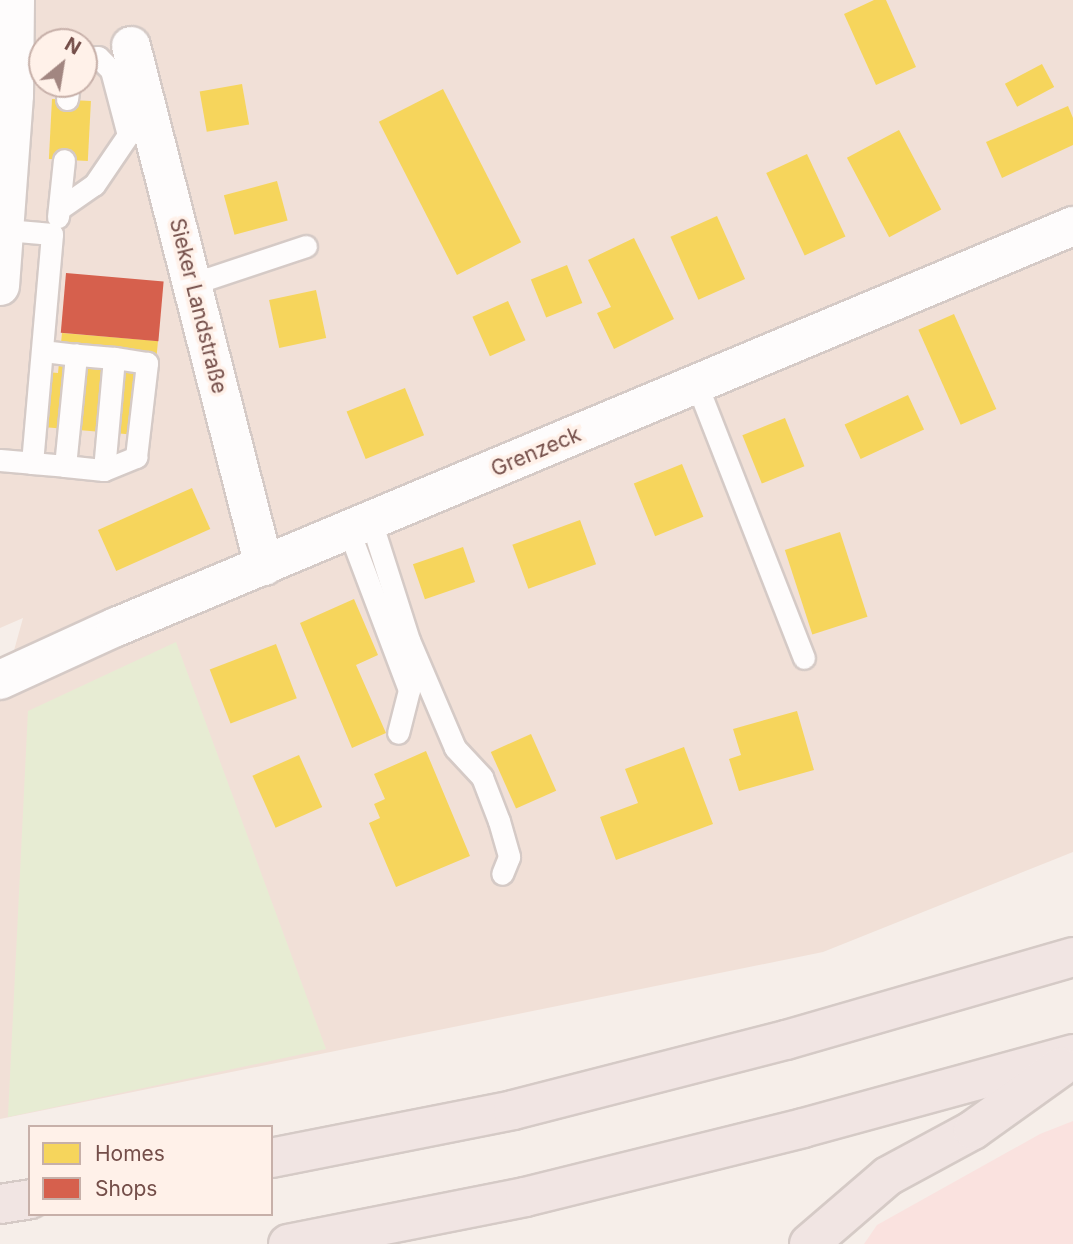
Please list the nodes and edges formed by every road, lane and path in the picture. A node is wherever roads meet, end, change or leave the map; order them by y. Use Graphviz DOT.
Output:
graph roads {
  1 [pos="15,0"];
  2 [pos="131,46"];
  3 [pos="98,57"];
  4 [pos="7,96"];
  5 [pos="64,160"];
  6 [pos="62,207"];
  7 [pos="1073,226"];
  8 [pos="6,230"];
  9 [pos="52,234"];
  10 [pos="306,246"];
  11 [pos="192,284"];
  12 [pos="0,286"];
  13 [pos="42,351"];
  14 [pos="76,355"];
  15 [pos="114,358"];
  16 [pos="697,385"];
  17 [pos="0,460"];
  18 [pos="32,463"];
  19 [pos="65,466"];
  20 [pos="104,470"];
  21 [pos="360,526"];
  22 [pos="264,566"];
  23 [pos="804,658"];
  24 [pos="0,680"];
  25 [pos="398,733"];
  26 [pos="502,874"];
  27 [pos="1073,957"];
  28 [pos="1073,1056"];
  29 [pos="273,1158"];
  30 [pos="28,1199"];
  31 [pos="0,1204"];
  32 [pos="288,1244"];
  33 [pos="809,1244"];
  1 -- 4 [label="street"];
  2 -- 11 [label="street, Sieker Landstraße"];
  3 -- 6 [label="lane"];
  4 -- 8 [label="street"];
  5 -- 6 [label="lane"];
  6 -- 9 [label="lane"];
  7 -- 16 [label="street, Grenzeck"];
  8 -- 9 [label="lane"];
  8 -- 12 [label="street"];
  9 -- 13 [label="lane"];
  10 -- 11 [label="lane"];
  11 -- 22 [label="street, Sieker Landstraße"];
  13 -- 14 [label="lane"];
  13 -- 18 [label="lane"];
  14 -- 15 [label="lane"];
  14 -- 19 [label="lane"];
  15 -- 20 [label="lane"];
  15 -- 20 [label="lane"];
  16 -- 21 [label="street, Grenzeck"];
  16 -- 23 [label="lane"];
  17 -- 18 [label="lane"];
  18 -- 19 [label="lane"];
  19 -- 20 [label="lane"];
  21 -- 22 [label="street, Grenzeck"];
  21 -- 25 [label="lane"];
  21 -- 26 [label="lane"];
  22 -- 24 [label="street, Grenzeck"];
  27 -- 29 [label="highway"];
  28 -- 32 [label="highway"];
  28 -- 33 [label="highway"];
  30 -- 31 [label="highway"];
}
